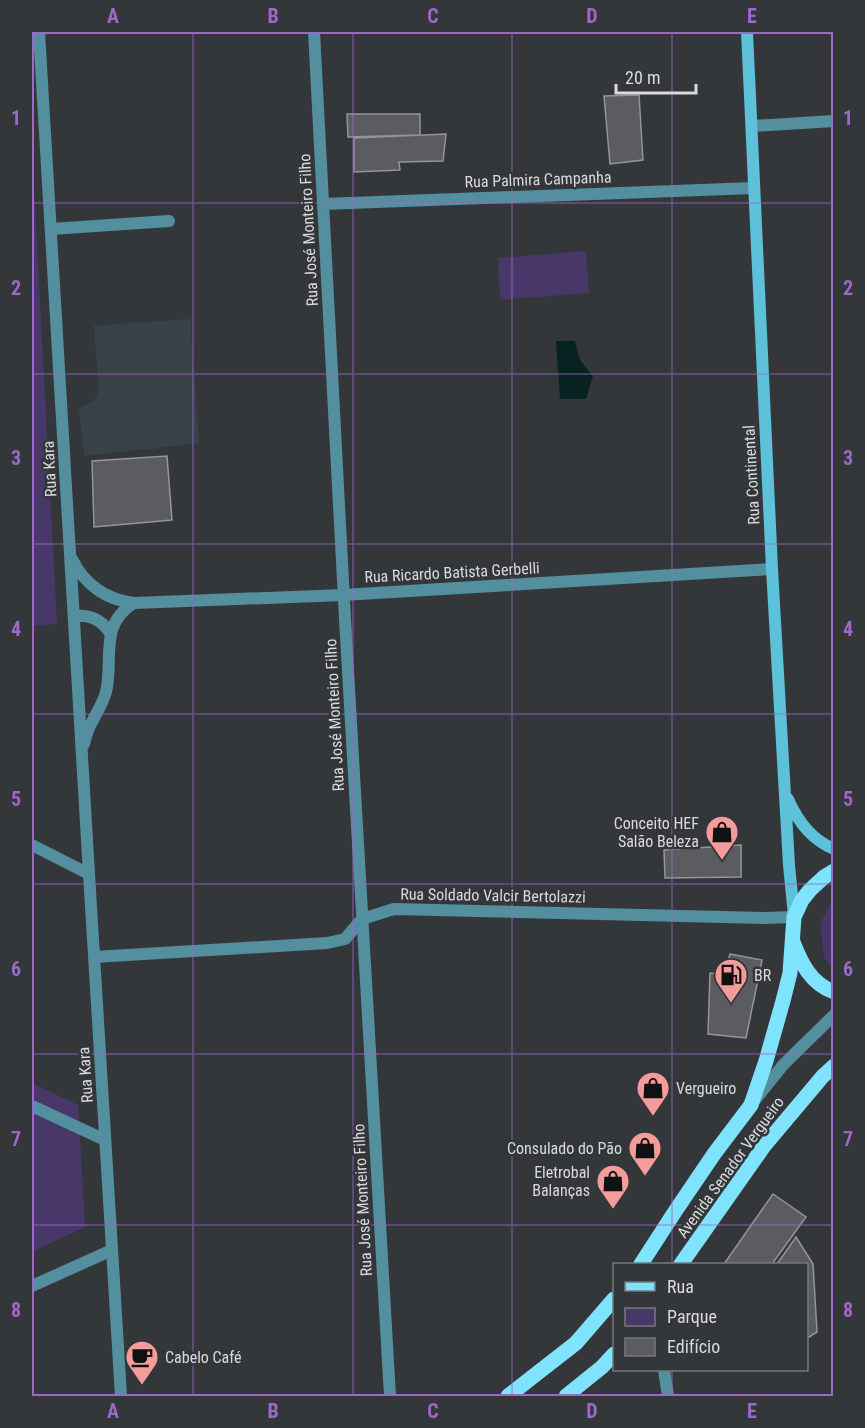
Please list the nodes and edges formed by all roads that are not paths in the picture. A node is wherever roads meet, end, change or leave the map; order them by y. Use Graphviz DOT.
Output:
graph roads {
  1 [pos="39,32"];
  2 [pos="314,32"];
  3 [pos="747,32"];
  4 [pos="834,121"];
  5 [pos="752,126"];
  6 [pos="754,188"];
  7 [pos="323,204"];
  8 [pos="169,221"];
  9 [pos="51,229"];
  10 [pos="71,555"];
  11 [pos="772,569"];
  12 [pos="343,595"];
  13 [pos="134,603"];
  14 [pos="74,616"];
  15 [pos="111,635"];
  16 [pos="81,752"];
  17 [pos="785,789"];
  18 [pos="32,845"];
  19 [pos="834,849"];
  20 [pos="834,871"];
  21 [pos="89,874"];
  22 [pos="794,917"];
  23 [pos="362,919"];
  24 [pos="793,942"];
  25 [pos="94,957"];
  26 [pos="834,992"];
  27 [pos="834,1016"];
  28 [pos="834,1066"];
  29 [pos="751,1105"];
  30 [pos="32,1106"];
  31 [pos="105,1140"];
  32 [pos="112,1250"];
  33 [pos="641,1263"];
  34 [pos="682,1263"];
  35 [pos="32,1286"];
  36 [pos="613,1301"];
  37 [pos="613,1356"];
  38 [pos="664,1371"];
  39 [pos="121,1396"];
  40 [pos="390,1396"];
  41 [pos="508,1396"];
  42 [pos="566,1396"];
  43 [pos="668,1396"];
  1 -- 9 [label="street, Rua Kara"];
  2 -- 7 [label="street, Rua José Monteiro Filho"];
  3 -- 5 [label="street, Rua Continental"];
  4 -- 5 [label="street"];
  5 -- 6 [label="street, Rua Continental"];
  6 -- 7 [label="street, Rua Palmira Campanha"];
  6 -- 11 [label="street, Rua Continental"];
  7 -- 12 [label="street, Rua José Monteiro Filho"];
  8 -- 9 [label="street"];
  9 -- 10 [label="street, Rua Kara"];
  10 -- 13 [label="street, Rua Ricardo Batista Gerbelli"];
  10 -- 14 [label="street, Rua Kara"];
  11 -- 12 [label="street, Rua Ricardo Batista Gerbelli"];
  11 -- 17 [label="street, Rua Continental"];
  12 -- 13 [label="street, Rua Ricardo Batista Gerbelli"];
  12 -- 23 [label="street, Rua José Monteiro Filho"];
  13 -- 15 [label="street"];
  14 -- 15 [label="street"];
  14 -- 16 [label="street, Rua Kara"];
  15 -- 16 [label="street, Rua Kara"];
  16 -- 21 [label="street, Rua Kara"];
  17 -- 19 [label="street"];
  17 -- 22 [label="street, Rua Continental"];
  18 -- 21 [label="street"];
  20 -- 22 [label="main road"];
  21 -- 25 [label="street, Rua Kara"];
  22 -- 23 [label="street, Rua Soldado Valcir Bertolazzi"];
  22 -- 24 [label="main road"];
  23 -- 25 [label="street, Rua Soldado Valcir Bertolazzi"];
  23 -- 40 [label="street, Rua José Monteiro Filho"];
  24 -- 26 [label="main road"];
  24 -- 29 [label="main road"];
  25 -- 31 [label="street, Rua Kara"];
  27 -- 29 [label="street, Avenida Senador Vergueiro"];
  28 -- 34 [label="main road, Avenida Senador Vergueiro"];
  29 -- 33 [label="main road, Avenida Senador Vergueiro"];
  30 -- 31 [label="street"];
  31 -- 32 [label="street, Rua Kara"];
  32 -- 35 [label="street"];
  32 -- 39 [label="street, Rua Kara"];
  36 -- 41 [label="main road"];
  37 -- 42 [label="main road"];
  38 -- 43 [label="street"];
}
